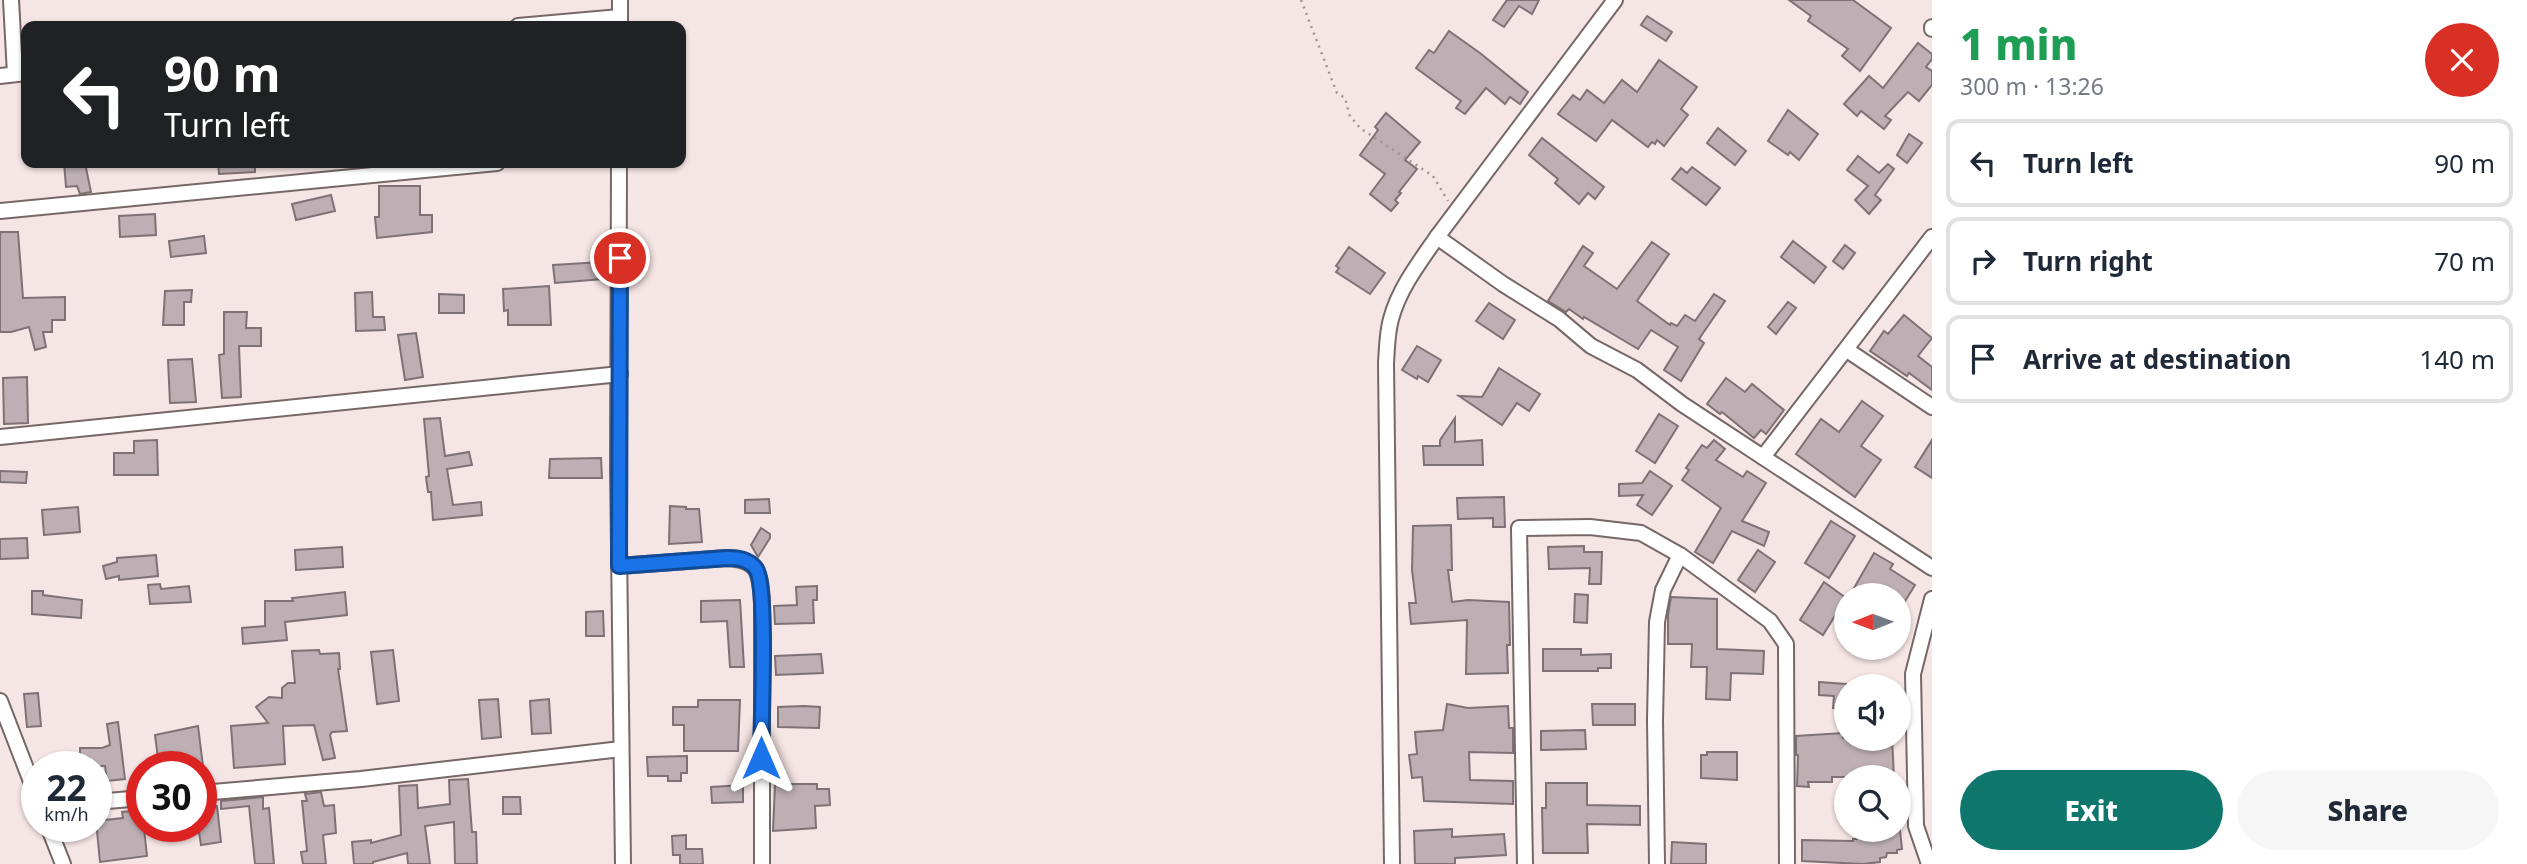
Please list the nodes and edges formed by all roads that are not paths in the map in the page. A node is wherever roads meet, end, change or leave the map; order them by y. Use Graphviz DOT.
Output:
graph roads {
  1 [pos="11,0"];
  2 [pos="620,0"];
  3 [pos="1615,0"];
  4 [pos="620,21"];
  5 [pos="14,74"];
  6 [pos="445,168"];
  7 [pos="619,168"];
  8 [pos="0,211"];
  9 [pos="1437,237"];
  10 [pos="1932,237"];
  11 [pos="1847,350"];
  12 [pos="620,374"];
  13 [pos="1932,407"];
  14 [pos="0,437"];
  15 [pos="1763,457"];
  16 [pos="1680,555"];
  17 [pos="619,566"];
  18 [pos="1932,568"];
  19 [pos="1932,599"];
  20 [pos="0,701"];
  21 [pos="621,749"];
  22 [pos="21,755"];
  23 [pos="217,792"];
  24 [pos="54,842"];
  25 [pos="63,864"];
  26 [pos="623,864"];
  27 [pos="762,864"];
  28 [pos="1392,864"];
  29 [pos="1525,864"];
  30 [pos="1657,864"];
  31 [pos="1787,864"];
  32 [pos="1929,864"];
  1 -- 5 [label="street"];
  2 -- 4 [label="street"];
  3 -- 9 [label="street"];
  6 -- 8 [label="street"];
  7 -- 12 [label="street"];
  9 -- 15 [label="street"];
  9 -- 28 [label="street"];
  10 -- 11 [label="street"];
  11 -- 13 [label="street"];
  11 -- 15 [label="street"];
  12 -- 14 [label="street"];
  12 -- 17 [label="street"];
  15 -- 18 [label="street"];
  16 -- 29 [label="street"];
  16 -- 30 [label="street"];
  16 -- 31 [label="street"];
  17 -- 21 [label="street"];
  17 -- 27 [label="street"];
  19 -- 32 [label="street"];
  20 -- 22 [label="street"];
  21 -- 23 [label="street"];
  21 -- 26 [label="street"];
  24 -- 25 [label="street"];
}
